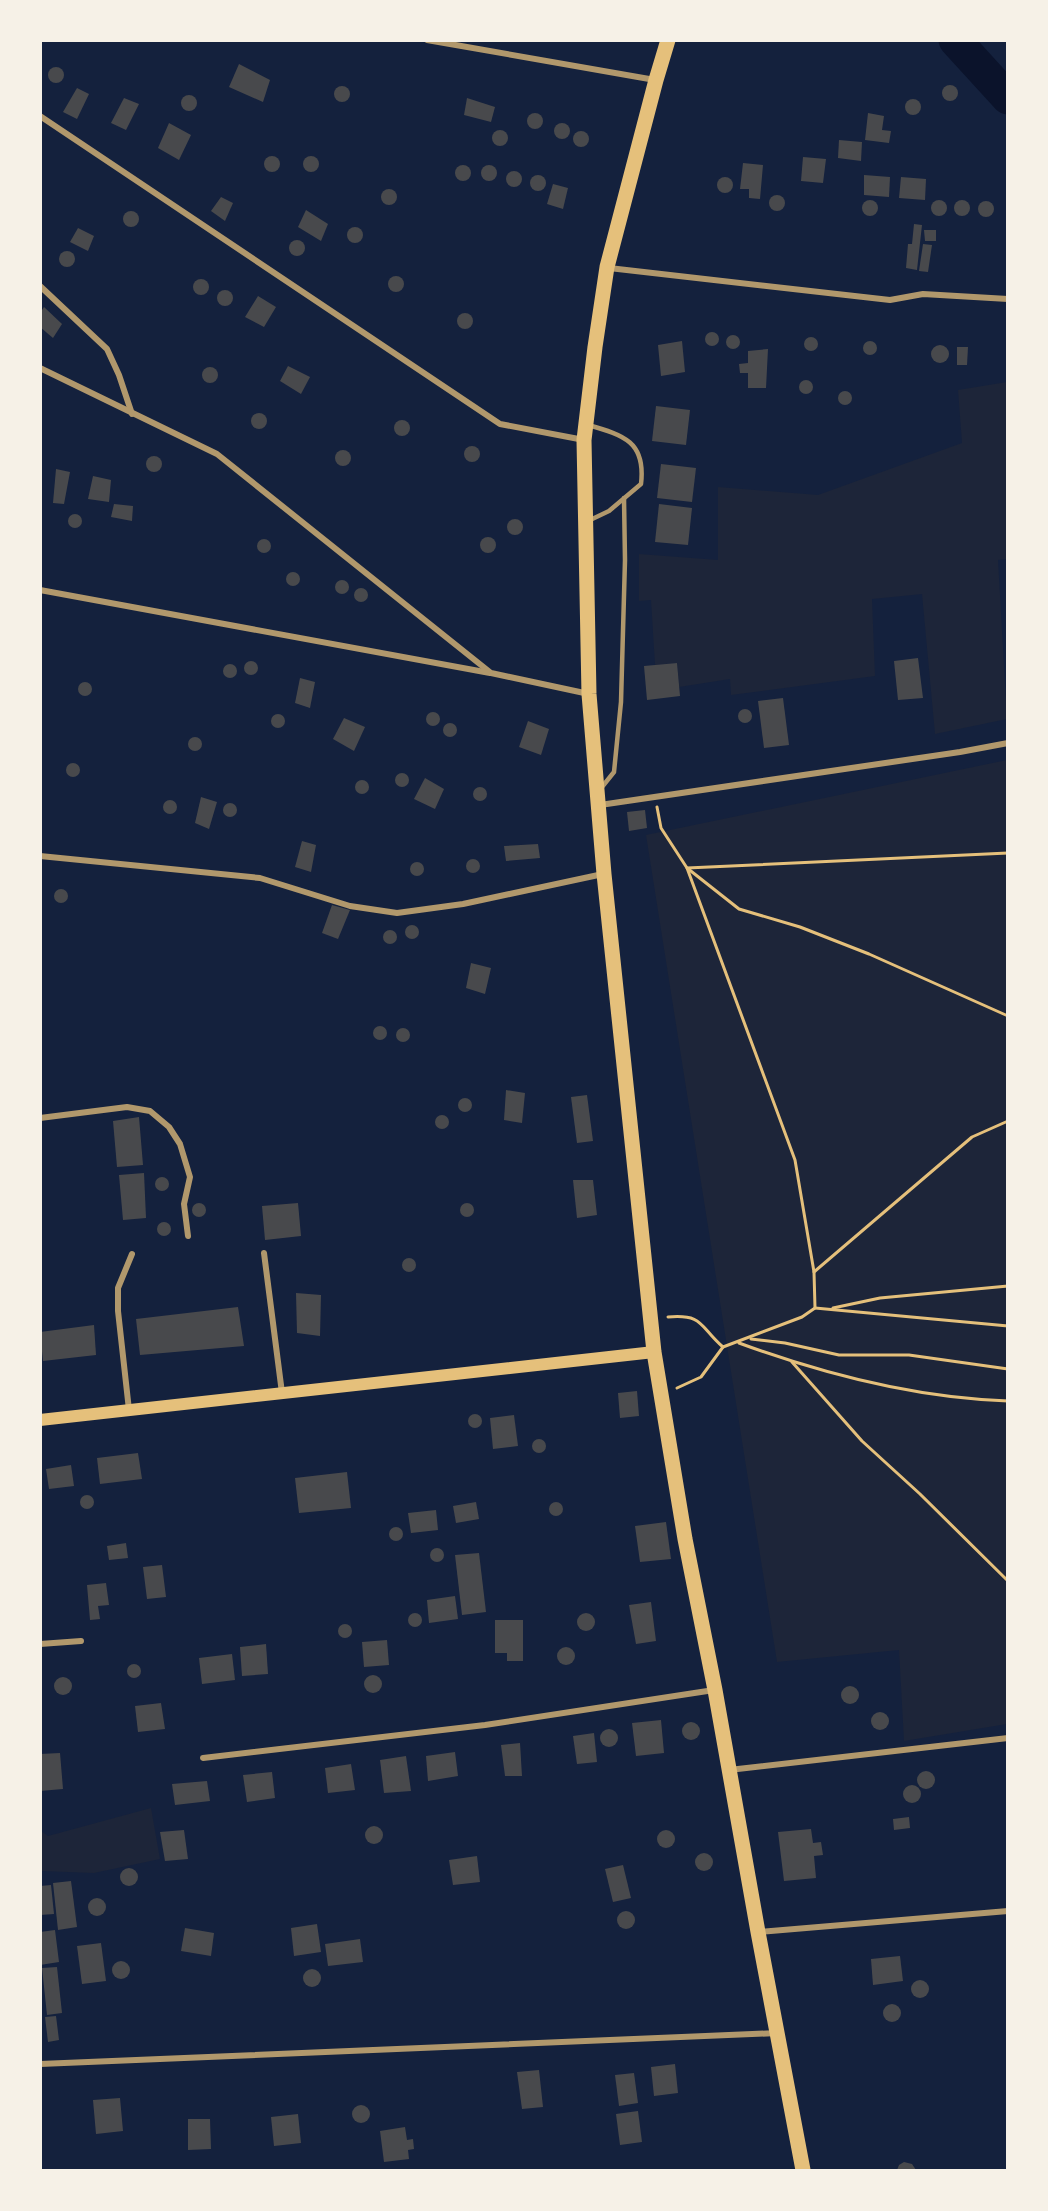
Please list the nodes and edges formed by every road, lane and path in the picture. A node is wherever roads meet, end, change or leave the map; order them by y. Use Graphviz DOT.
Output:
graph roads {
  1 [pos="427,40"];
  2 [pos="668,40"];
  3 [pos="656,80"];
  4 [pos="40,116"];
  5 [pos="607,267"];
  6 [pos="40,286"];
  7 [pos="1008,299"];
  8 [pos="40,368"];
  9 [pos="132,414"];
  10 [pos="586,424"];
  11 [pos="584,440"];
  12 [pos="624,498"];
  13 [pos="586,522"];
  14 [pos="40,590"];
  15 [pos="491,673"];
  16 [pos="589,694"];
  17 [pos="1008,743"];
  18 [pos="654,797"];
  19 [pos="598,798"];
  20 [pos="1008,853"];
  21 [pos="40,856"];
  22 [pos="687,868"];
  23 [pos="604,874"];
  24 [pos="1008,1016"];
  25 [pos="40,1118"];
  26 [pos="1008,1121"];
  27 [pos="188,1236"];
  28 [pos="264,1253"];
  29 [pos="132,1254"];
  30 [pos="813,1272"];
  31 [pos="1008,1286"];
  32 [pos="815,1308"];
  33 [pos="828,1309"];
  34 [pos="651,1318"];
  35 [pos="1008,1326"];
  36 [pos="749,1338"];
  37 [pos="738,1342"];
  38 [pos="723,1347"];
  39 [pos="654,1352"];
  40 [pos="792,1362"];
  41 [pos="1008,1369"];
  42 [pos="282,1393"];
  43 [pos="661,1393"];
  44 [pos="1008,1401"];
  45 [pos="129,1410"];
  46 [pos="40,1420"];
  47 [pos="1008,1581"];
  48 [pos="81,1641"];
  49 [pos="40,1644"];
  50 [pos="715,1690"];
  51 [pos="1008,1738"];
  52 [pos="203,1758"];
  53 [pos="729,1770"];
  54 [pos="1008,1911"];
  55 [pos="758,1932"];
  56 [pos="777,2033"];
  57 [pos="40,2064"];
  58 [pos="803,2170"];
  1 -- 3 [label="street"];
  2 -- 3 [label="main road"];
  3 -- 5 [label="main road"];
  4 -- 11 [label="street"];
  5 -- 7 [label="street"];
  5 -- 10 [label="main road"];
  6 -- 9 [label="street"];
  8 -- 9 [label="street"];
  9 -- 15 [label="street"];
  10 -- 11 [label="main road"];
  10 -- 12 [label="lane"];
  11 -- 13 [label="main road"];
  12 -- 13 [label="lane"];
  12 -- 19 [label="lane"];
  13 -- 16 [label="main road"];
  14 -- 15 [label="street"];
  15 -- 16 [label="street"];
  16 -- 19 [label="main road"];
  17 -- 18 [label="street"];
  18 -- 19 [label="street"];
  18 -- 22 [label="path"];
  19 -- 23 [label="main road"];
  20 -- 22 [label="path"];
  21 -- 23 [label="street"];
  22 -- 24 [label="path"];
  22 -- 30 [label="path"];
  23 -- 34 [label="main road"];
  25 -- 27 [label="street"];
  26 -- 30 [label="path"];
  28 -- 42 [label="street"];
  29 -- 45 [label="street"];
  30 -- 32 [label="path"];
  31 -- 33 [label="path"];
  32 -- 33 [label="path"];
  32 -- 36 [label="path"];
  33 -- 35 [label="path"];
  34 -- 38 [label="path"];
  34 -- 39 [label="main road"];
  36 -- 37 [label="path"];
  36 -- 41 [label="path"];
  37 -- 38 [label="path"];
  37 -- 40 [label="path"];
  38 -- 43 [label="path"];
  39 -- 42 [label="main road"];
  39 -- 43 [label="main road"];
  40 -- 44 [label="path"];
  40 -- 47 [label="path"];
  42 -- 45 [label="main road"];
  43 -- 50 [label="main road"];
  45 -- 46 [label="main road"];
  48 -- 49 [label="street"];
  50 -- 52 [label="street"];
  50 -- 53 [label="main road"];
  51 -- 53 [label="street"];
  53 -- 55 [label="main road"];
  54 -- 55 [label="street"];
  55 -- 56 [label="main road"];
  56 -- 57 [label="street"];
  56 -- 58 [label="main road"];
}
